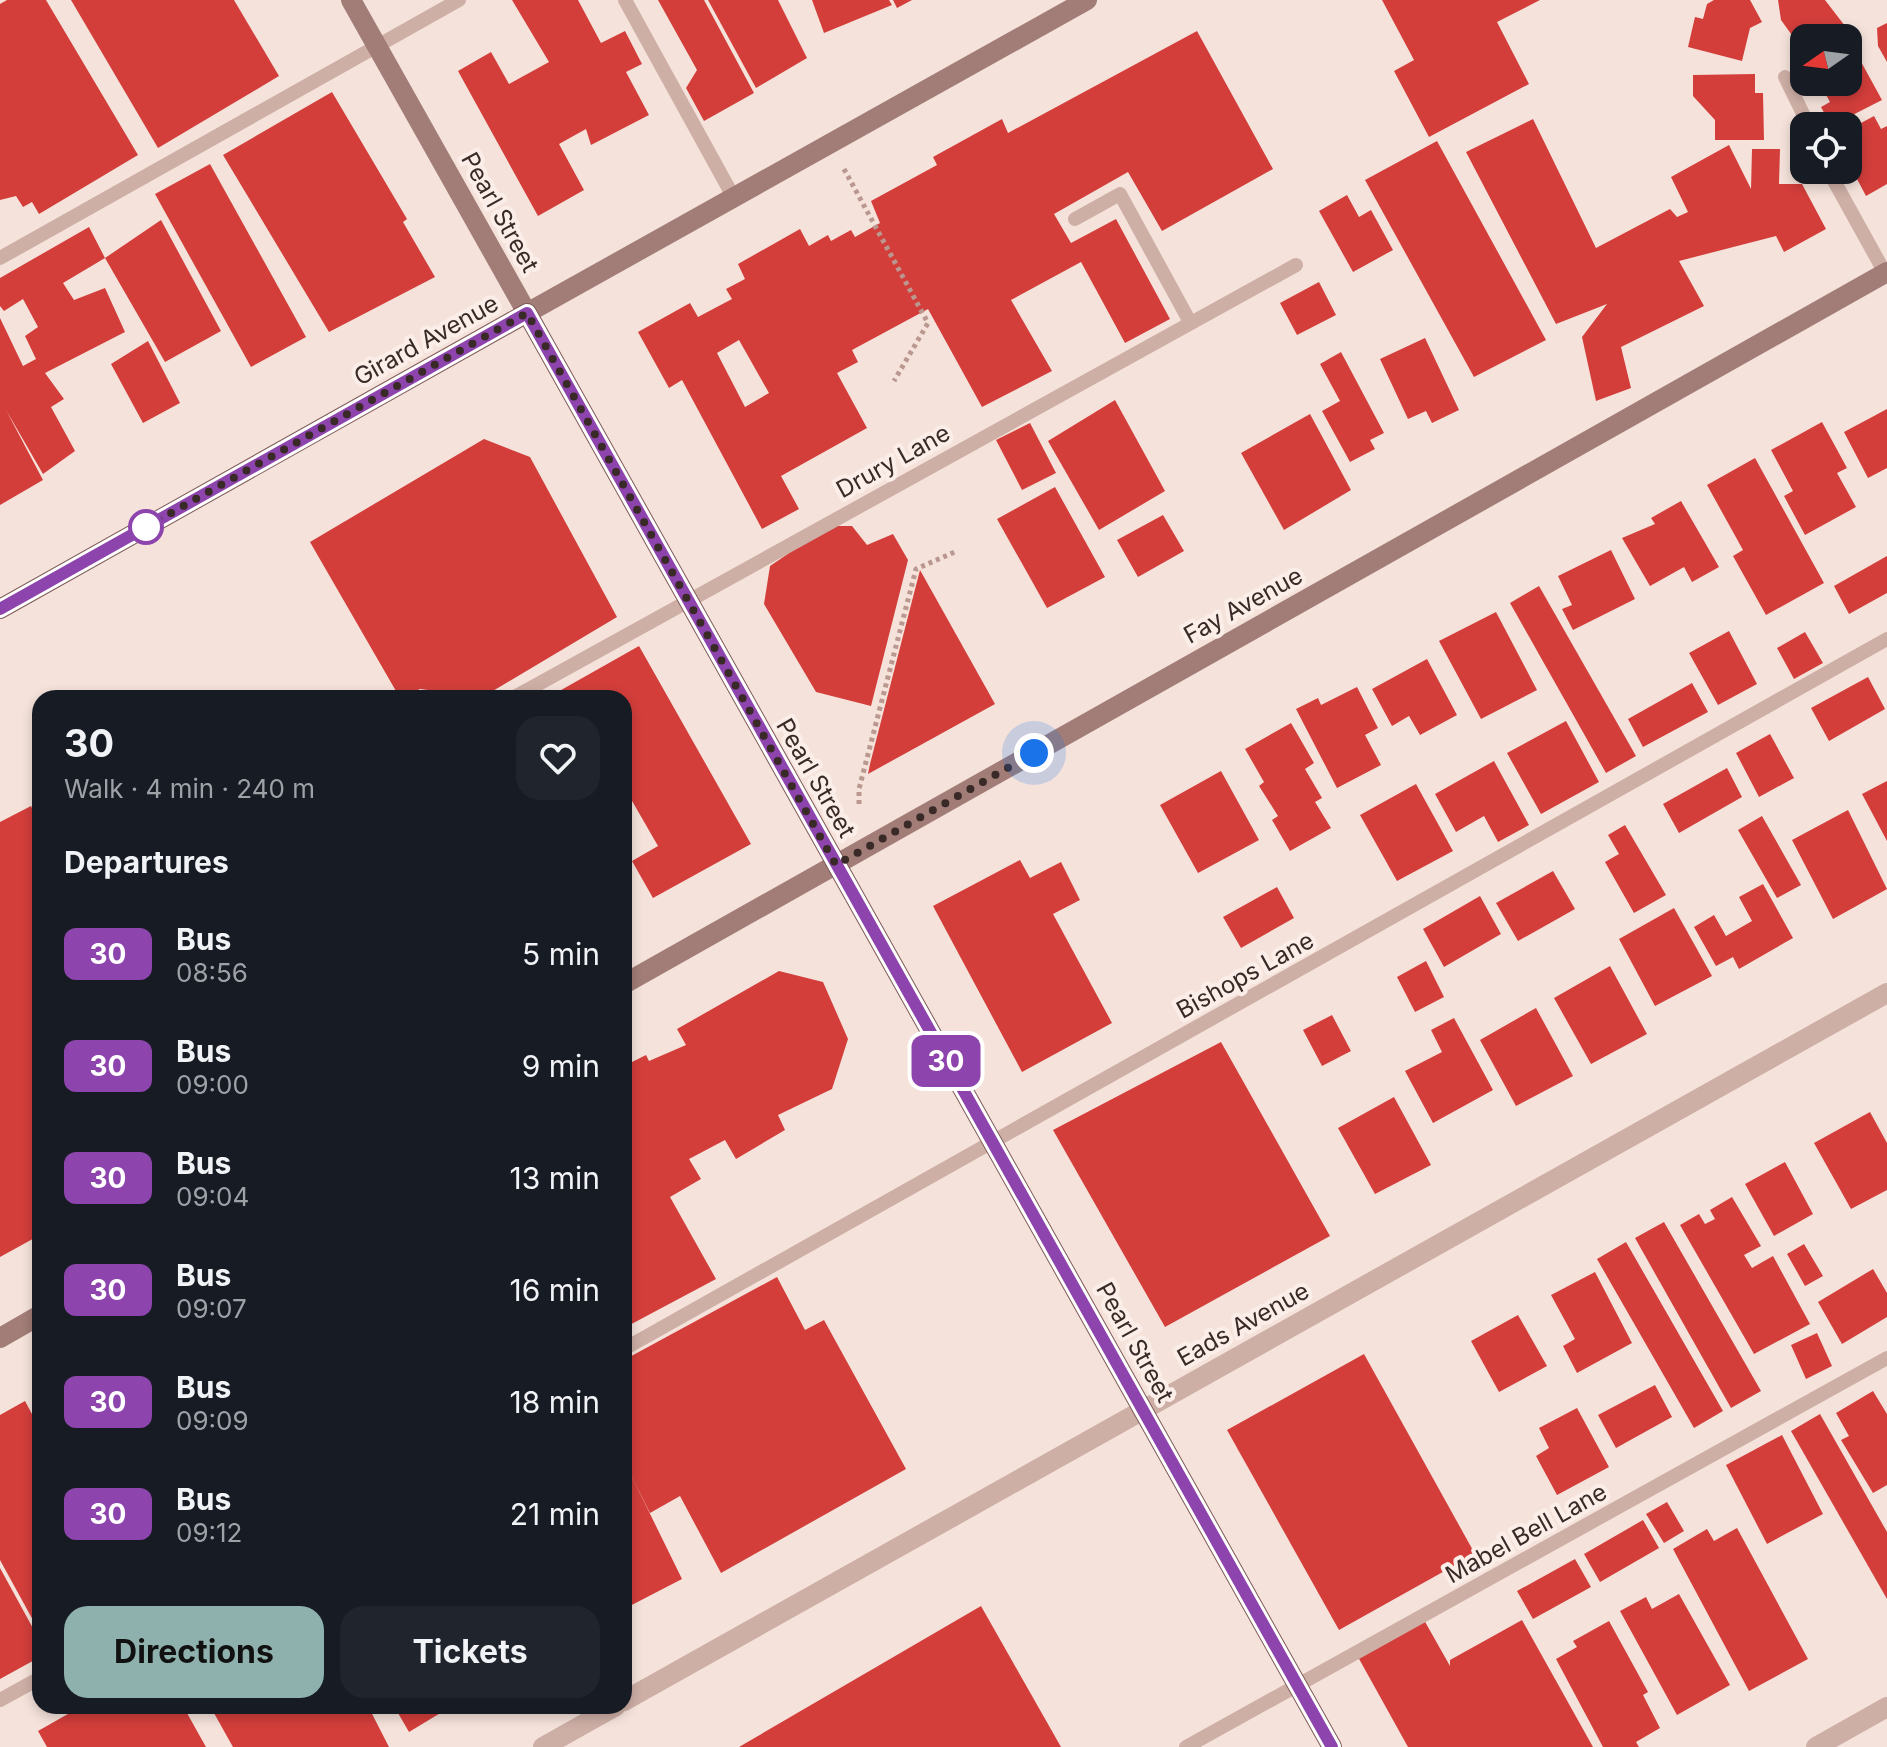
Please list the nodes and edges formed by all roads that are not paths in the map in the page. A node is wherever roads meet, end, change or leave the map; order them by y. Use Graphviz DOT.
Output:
graph roads {
  1 [pos="351,0"];
  2 [pos="459,0"];
  3 [pos="625,0"];
  4 [pos="1087,0"];
  5 [pos="377,46"];
  6 [pos="1785,77"];
  7 [pos="1802,112"];
  8 [pos="1836,184"];
  9 [pos="734,198"];
  10 [pos="1075,219"];
  11 [pos="0,258"];
  12 [pos="1296,265"];
  13 [pos="1886,272"];
  14 [pos="527,313"];
  15 [pos="1190,322"];
  16 [pos="686,601"];
  17 [pos="0,609"];
  18 [pos="1887,639"];
  19 [pos="527,690"];
  20 [pos="836,865"];
  21 [pos="632,980"];
  22 [pos="1887,993"];
  23 [pos="992,1142"];
  24 [pos="32,1320"];
  25 [pos="0,1338"];
  26 [pos="632,1344"];
  27 [pos="1887,1358"];
  28 [pos="1143,1410"];
  29 [pos="32,1682"];
  30 [pos="1298,1685"];
  31 [pos="632,1697"];
  32 [pos="0,1700"];
  33 [pos="1887,1707"];
  34 [pos="602,1714"];
  35 [pos="543,1747"];
  36 [pos="1186,1747"];
  37 [pos="1332,1747"];
  38 [pos="1816,1747"];
  1 -- 5 [label="street, Pearl Street"];
  2 -- 5 [label="lane"];
  3 -- 9 [label="lane"];
  4 -- 9 [label="street, Girard Avenue"];
  5 -- 11 [label="lane"];
  5 -- 14 [label="street, Pearl Street"];
  6 -- 7 [label="lane"];
  8 -- 13 [label="lane"];
  9 -- 14 [label="street, Girard Avenue"];
  10 -- 15 [label="lane"];
  12 -- 15 [label="lane, Drury Lane"];
  13 -- 20 [label="street, Fay Avenue"];
  14 -- 16 [label="main road, Pearl Street"];
  14 -- 17 [label="main road, Girard Avenue"];
  15 -- 16 [label="lane, Drury Lane"];
  16 -- 19 [label="lane, Drury Lane"];
  16 -- 20 [label="main road, Pearl Street"];
  18 -- 23 [label="lane, Bishops Lane"];
  20 -- 21 [label="street, Fay Avenue"];
  20 -- 23 [label="main road, Pearl Street"];
  22 -- 28 [label="street, Eads Avenue"];
  23 -- 26 [label="lane, Bishops Lane"];
  23 -- 28 [label="main road, Pearl Street"];
  24 -- 25 [label="street"];
  27 -- 30 [label="lane, Mabel Bell Lane"];
  28 -- 30 [label="main road, Pearl Street"];
  28 -- 31 [label="street, Eads Avenue"];
  29 -- 32 [label="lane"];
  30 -- 36 [label="lane, Mabel Bell Lane"];
  30 -- 37 [label="main road, Pearl Street"];
  33 -- 38 [label="street"];
  34 -- 35 [label="street"];
}
